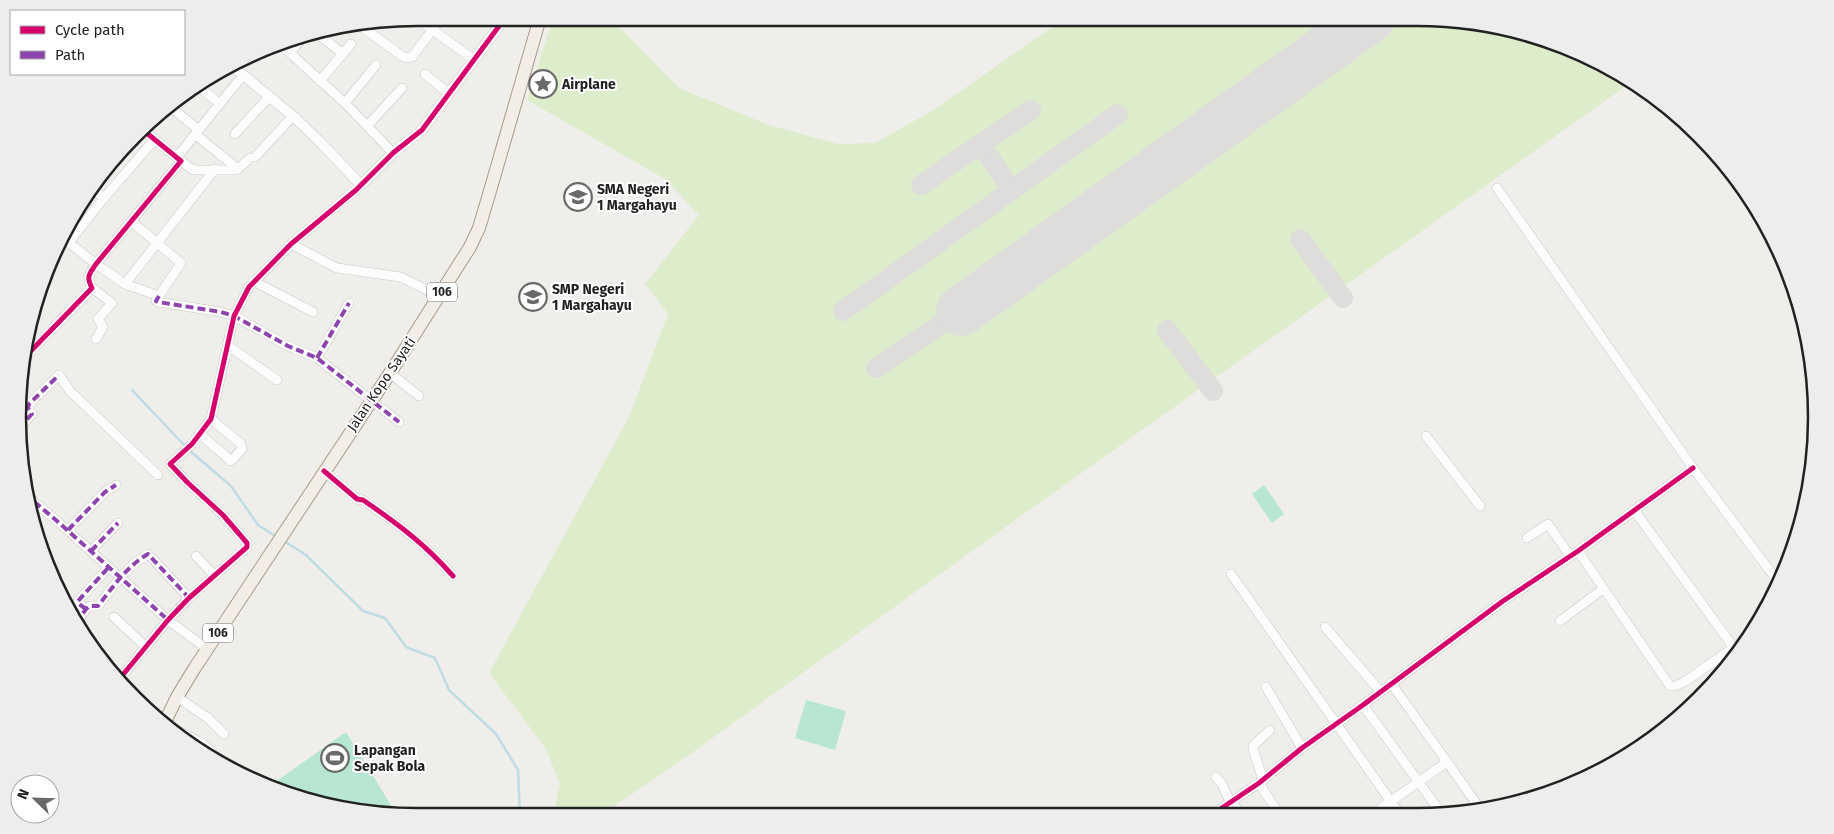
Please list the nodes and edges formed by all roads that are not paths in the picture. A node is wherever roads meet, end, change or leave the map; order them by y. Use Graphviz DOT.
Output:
graph roads {
  1 [pos="499,26"];
  2 [pos="538,26"];
  3 [pos="434,27"];
  4 [pos="366,30"];
  5 [pos="323,38"];
  6 [pos="351,44"];
  7 [pos="296,46"];
  8 [pos="285,49"];
  9 [pos="290,53"];
  10 [pos="342,53"];
  11 [pos="474,57"];
  12 [pos="376,65"];
  13 [pos="238,70"];
  14 [pos="425,74"];
  15 [pos="243,75"];
  16 [pos="320,81"];
  17 [pos="402,88"];
  18 [pos="203,90"];
  19 [pos="448,94"];
  20 [pos="269,96"];
  21 [pos="345,103"];
  22 [pos="220,104"];
  23 [pos="174,111"];
  24 [pos="293,116"];
  25 [pos="368,126"];
  26 [pos="198,133"];
  27 [pos="148,134"];
  28 [pos="236,134"];
  29 [pos="154,140"];
  30 [pos="393,153"];
  31 [pos="179,159"];
  32 [pos="215,169"];
  33 [pos="238,169"];
  34 [pos="192,170"];
  35 [pos="205,182"];
  36 [pos="361,185"];
  37 [pos="1497,188"];
  38 [pos="97,193"];
  39 [pos="104,198"];
  40 [pos="132,222"];
  41 [pos="74,231"];
  42 [pos="68,242"];
  43 [pos="158,243"];
  44 [pos="291,244"];
  45 [pos="96,264"];
  46 [pos="253,281"];
  47 [pos="124,284"];
  48 [pos="92,288"];
  49 [pos="440,296"];
  50 [pos="158,298"];
  51 [pos="349,303"];
  52 [pos="313,312"];
  53 [pos="234,316"];
  54 [pos="96,339"];
  55 [pos="227,346"];
  56 [pos="33,349"];
  57 [pos="318,358"];
  58 [pos="390,374"];
  59 [pos="277,380"];
  60 [pos="419,396"];
  61 [pos="370,400"];
  62 [pos="211,419"];
  63 [pos="26,420"];
  64 [pos="399,422"];
  65 [pos="200,434"];
  66 [pos="1426,436"];
  67 [pos="1693,468"];
  68 [pos="324,471"];
  69 [pos="158,476"];
  70 [pos="116,485"];
  71 [pos="37,504"];
  72 [pos="1480,506"];
  73 [pos="1634,510"];
  74 [pos="118,523"];
  75 [pos="68,530"];
  76 [pos="1527,538"];
  77 [pos="91,551"];
  78 [pos="1574,553"];
  79 [pos="196,556"];
  80 [pos="108,568"];
  81 [pos="1231,574"];
  82 [pos="215,576"];
  83 [pos="453,576"];
  84 [pos="1774,576"];
  85 [pos="120,578"];
  86 [pos="1603,588"];
  87 [pos="189,598"];
  88 [pos="86,610"];
  89 [pos="81,616"];
  90 [pos="114,617"];
  91 [pos="168,620"];
  92 [pos="1560,621"];
  93 [pos="1325,626"];
  94 [pos="146,647"];
  95 [pos="1732,648"];
  96 [pos="207,649"];
  97 [pos="1724,658"];
  98 [pos="122,674"];
  99 [pos="1391,683"];
  100 [pos="1266,687"];
  101 [pos="1380,692"];
  102 [pos="177,697"];
  103 [pos="1363,705"];
  104 [pos="167,718"];
  105 [pos="1336,725"];
  106 [pos="1270,730"];
  107 [pos="224,734"];
  108 [pos="1302,748"];
  109 [pos="1447,762"];
  110 [pos="1216,777"];
  111 [pos="1261,782"];
  112 [pos="1420,782"];
  113 [pos="1390,801"];
  114 [pos="1230,802"];
  115 [pos="1477,803"];
  116 [pos="1437,807"];
  117 [pos="1222,808"];
  118 [pos="1236,808"];
  119 [pos="1276,808"];
  120 [pos="1381,808"];
  121 [pos="1395,808"];
  1 -- 11 [label="street"];
  2 -- 49 [label="main road, Jalan Kopo Sayati / 106"];
  3 -- 4 [label="street"];
  3 -- 11 [label="street"];
  5 -- 10 [label="street"];
  6 -- 10 [label="street"];
  7 -- 9 [label="street"];
  8 -- 9 [label="street"];
  9 -- 16 [label="street"];
  10 -- 16 [label="street"];
  11 -- 19 [label="street"];
  12 -- 21 [label="street"];
  13 -- 15 [label="street"];
  14 -- 19 [label="street"];
  15 -- 20 [label="street"];
  15 -- 22 [label="street"];
  16 -- 21 [label="street"];
  17 -- 25 [label="street"];
  18 -- 22 [label="street"];
  19 -- 30 [label="street"];
  20 -- 24 [label="street"];
  20 -- 28 [label="street"];
  21 -- 25 [label="street"];
  22 -- 26 [label="street"];
  23 -- 26 [label="street"];
  24 -- 33 [label="street"];
  24 -- 36 [label="street"];
  25 -- 30 [label="street"];
  26 -- 31 [label="street"];
  26 -- 33 [label="street"];
  27 -- 29 [label="street"];
  29 -- 31 [label="street"];
  29 -- 39 [label="street"];
  30 -- 36 [label="street"];
  31 -- 34 [label="street"];
  31 -- 40 [label="street"];
  32 -- 33 [label="street"];
  32 -- 34 [label="street"];
  32 -- 35 [label="street"];
  34 -- 35 [label="street"];
  35 -- 43 [label="street"];
  36 -- 44 [label="street"];
  37 -- 67 [label="street"];
  38 -- 39 [label="street"];
  39 -- 41 [label="street"];
  40 -- 43 [label="street"];
  40 -- 45 [label="street"];
  42 -- 45 [label="street"];
  43 -- 47 [label="street"];
  43 -- 50 [label="street"];
  44 -- 46 [label="street"];
  44 -- 49 [label="street"];
  45 -- 47 [label="street"];
  45 -- 48 [label="street"];
  46 -- 52 [label="street"];
  46 -- 53 [label="street"];
  47 -- 50 [label="street"];
  48 -- 54 [label="street"];
  48 -- 56 [label="street"];
  49 -- 58 [label="main road, Jalan Kopo Sayati / 106"];
  50 -- 53 [label="street"];
  51 -- 57 [label="street"];
  53 -- 55 [label="street"];
  53 -- 57 [label="street"];
  55 -- 59 [label="street"];
  55 -- 62 [label="street"];
  57 -- 61 [label="street"];
  58 -- 60 [label="street"];
  58 -- 61 [label="main road, Jalan Kopo Sayati / 106"];
  61 -- 64 [label="street"];
  61 -- 68 [label="main road, Jalan Kopo Sayati / 106"];
  62 -- 65 [label="street"];
  62 -- 65 [label="street"];
  63 -- 69 [label="street"];
  65 -- 82 [label="street"];
  66 -- 72 [label="street"];
  67 -- 73 [label="street"];
  67 -- 84 [label="street"];
  68 -- 83 [label="street"];
  68 -- 96 [label="main road, Jalan Kopo Sayati / 106"];
  70 -- 75 [label="street"];
  71 -- 75 [label="street"];
  73 -- 78 [label="street"];
  73 -- 95 [label="street"];
  74 -- 77 [label="street"];
  75 -- 77 [label="street"];
  76 -- 78 [label="street"];
  77 -- 80 [label="street"];
  78 -- 86 [label="street"];
  78 -- 99 [label="street"];
  79 -- 82 [label="street"];
  80 -- 85 [label="street"];
  80 -- 88 [label="street"];
  81 -- 105 [label="street"];
  82 -- 87 [label="street"];
  85 -- 87 [label="street"];
  85 -- 88 [label="street"];
  85 -- 91 [label="street"];
  86 -- 92 [label="street"];
  86 -- 97 [label="street"];
  87 -- 91 [label="street"];
  88 -- 89 [label="street"];
  90 -- 94 [label="street"];
  91 -- 94 [label="street"];
  91 -- 96 [label="street"];
  93 -- 101 [label="street"];
  94 -- 98 [label="street"];
  96 -- 102 [label="main road, Jalan Kopo Sayati / 106"];
  99 -- 101 [label="street"];
  99 -- 109 [label="street"];
  100 -- 108 [label="street"];
  101 -- 103 [label="street"];
  102 -- 104 [label="main road, Jalan Kopo Sayati / 106"];
  102 -- 107 [label="street"];
  103 -- 105 [label="street"];
  103 -- 112 [label="street"];
  105 -- 108 [label="street"];
  105 -- 113 [label="street"];
  106 -- 111 [label="street"];
  108 -- 111 [label="street"];
  109 -- 112 [label="street"];
  109 -- 115 [label="street"];
  110 -- 114 [label="street"];
  111 -- 114 [label="street"];
  111 -- 119 [label="street"];
  112 -- 113 [label="street"];
  112 -- 116 [label="street"];
  113 -- 120 [label="street"];
  113 -- 121 [label="street"];
  114 -- 117 [label="street"];
  114 -- 118 [label="street"];
}
